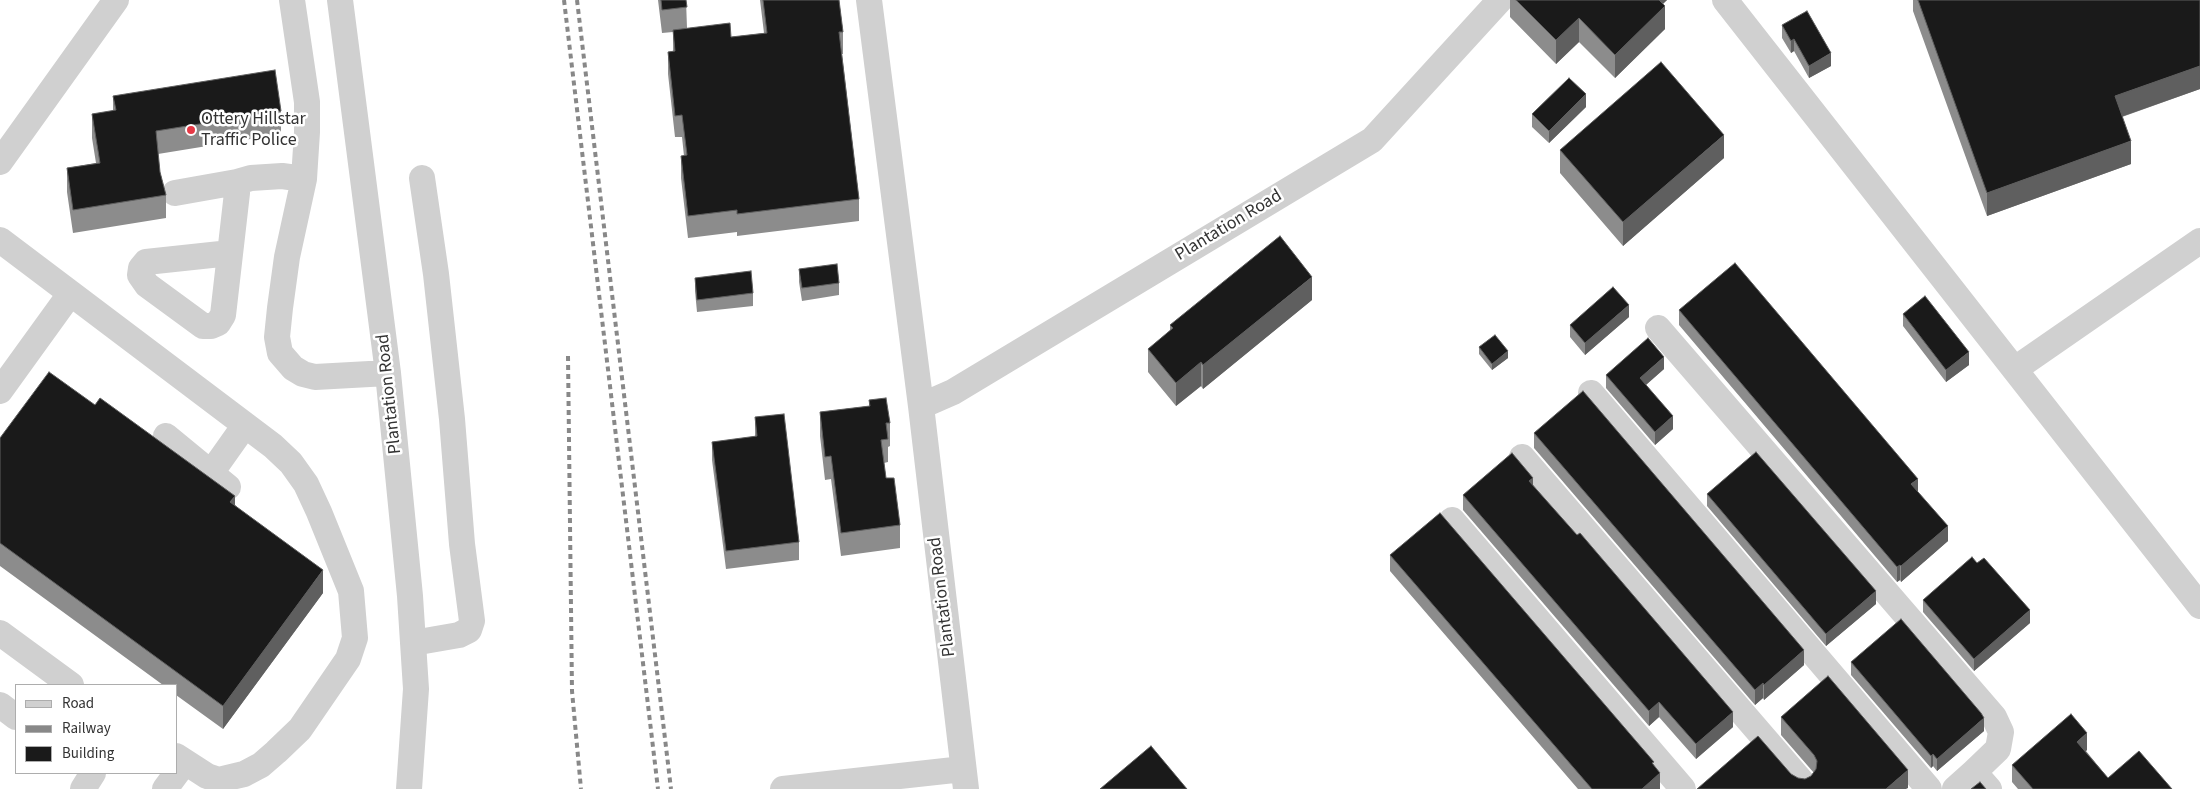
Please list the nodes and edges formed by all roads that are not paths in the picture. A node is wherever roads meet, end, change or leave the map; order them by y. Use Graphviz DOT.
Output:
graph roads {
  1 [pos="116,0"];
  2 [pos="292,0"];
  3 [pos="340,0"];
  4 [pos="869,0"];
  5 [pos="1500,0"];
  6 [pos="1725,0"];
  7 [pos="0,162"];
  8 [pos="422,178"];
  9 [pos="304,179"];
  10 [pos="237,182"];
  11 [pos="175,193"];
  12 [pos="0,240"];
  13 [pos="2200,241"];
  14 [pos="230,253"];
  15 [pos="70,294"];
  16 [pos="1658,328"];
  17 [pos="2015,370"];
  18 [pos="388,373"];
  19 [pos="2,388"];
  20 [pos="1591,393"];
  21 [pos="921,406"];
  22 [pos="245,425"];
  23 [pos="166,436"];
  24 [pos="1522,457"];
  25 [pos="1452,520"];
  26 [pos="2200,606"];
  27 [pos="0,633"];
  28 [pos="413,643"];
  29 [pos="70,684"];
  30 [pos="0,704"];
  31 [pos="15,715"];
  32 [pos="181,759"];
  33 [pos="92,774"];
  34 [pos="173,774"];
  35 [pos="965,779"];
  36 [pos="1982,780"];
  37 [pos="1802,782"];
  38 [pos="83,789"];
  39 [pos="165,789"];
  40 [pos="409,789"];
  41 [pos="783,789"];
  42 [pos="1683,789"];
  43 [pos="1929,789"];
  44 [pos="1954,789"];
  1 -- 7 [label="street"];
  2 -- 9 [label="street"];
  3 -- 18 [label="street, Plantation Road"];
  4 -- 21 [label="street, Plantation Road"];
  5 -- 21 [label="street, Plantation Road"];
  6 -- 17 [label="street"];
  8 -- 28 [label="street"];
  9 -- 10 [label="street"];
  9 -- 18 [label="street"];
  10 -- 11 [label="street"];
  10 -- 14 [label="street"];
  12 -- 15 [label="street"];
  13 -- 17 [label="street"];
  15 -- 19 [label="street"];
  15 -- 22 [label="street"];
  16 -- 36 [label="street"];
  17 -- 26 [label="street"];
  18 -- 28 [label="street, Plantation Road"];
  20 -- 43 [label="street"];
  21 -- 35 [label="street, Plantation Road"];
  22 -- 23 [label="street"];
  22 -- 32 [label="street"];
  24 -- 37 [label="street"];
  25 -- 42 [label="street"];
  27 -- 29 [label="street"];
  28 -- 40 [label="street, Plantation Road"];
  30 -- 31 [label="street"];
  33 -- 38 [label="street"];
  34 -- 39 [label="street"];
  35 -- 41 [label="street"];
  36 -- 44 [label="street"];
}
